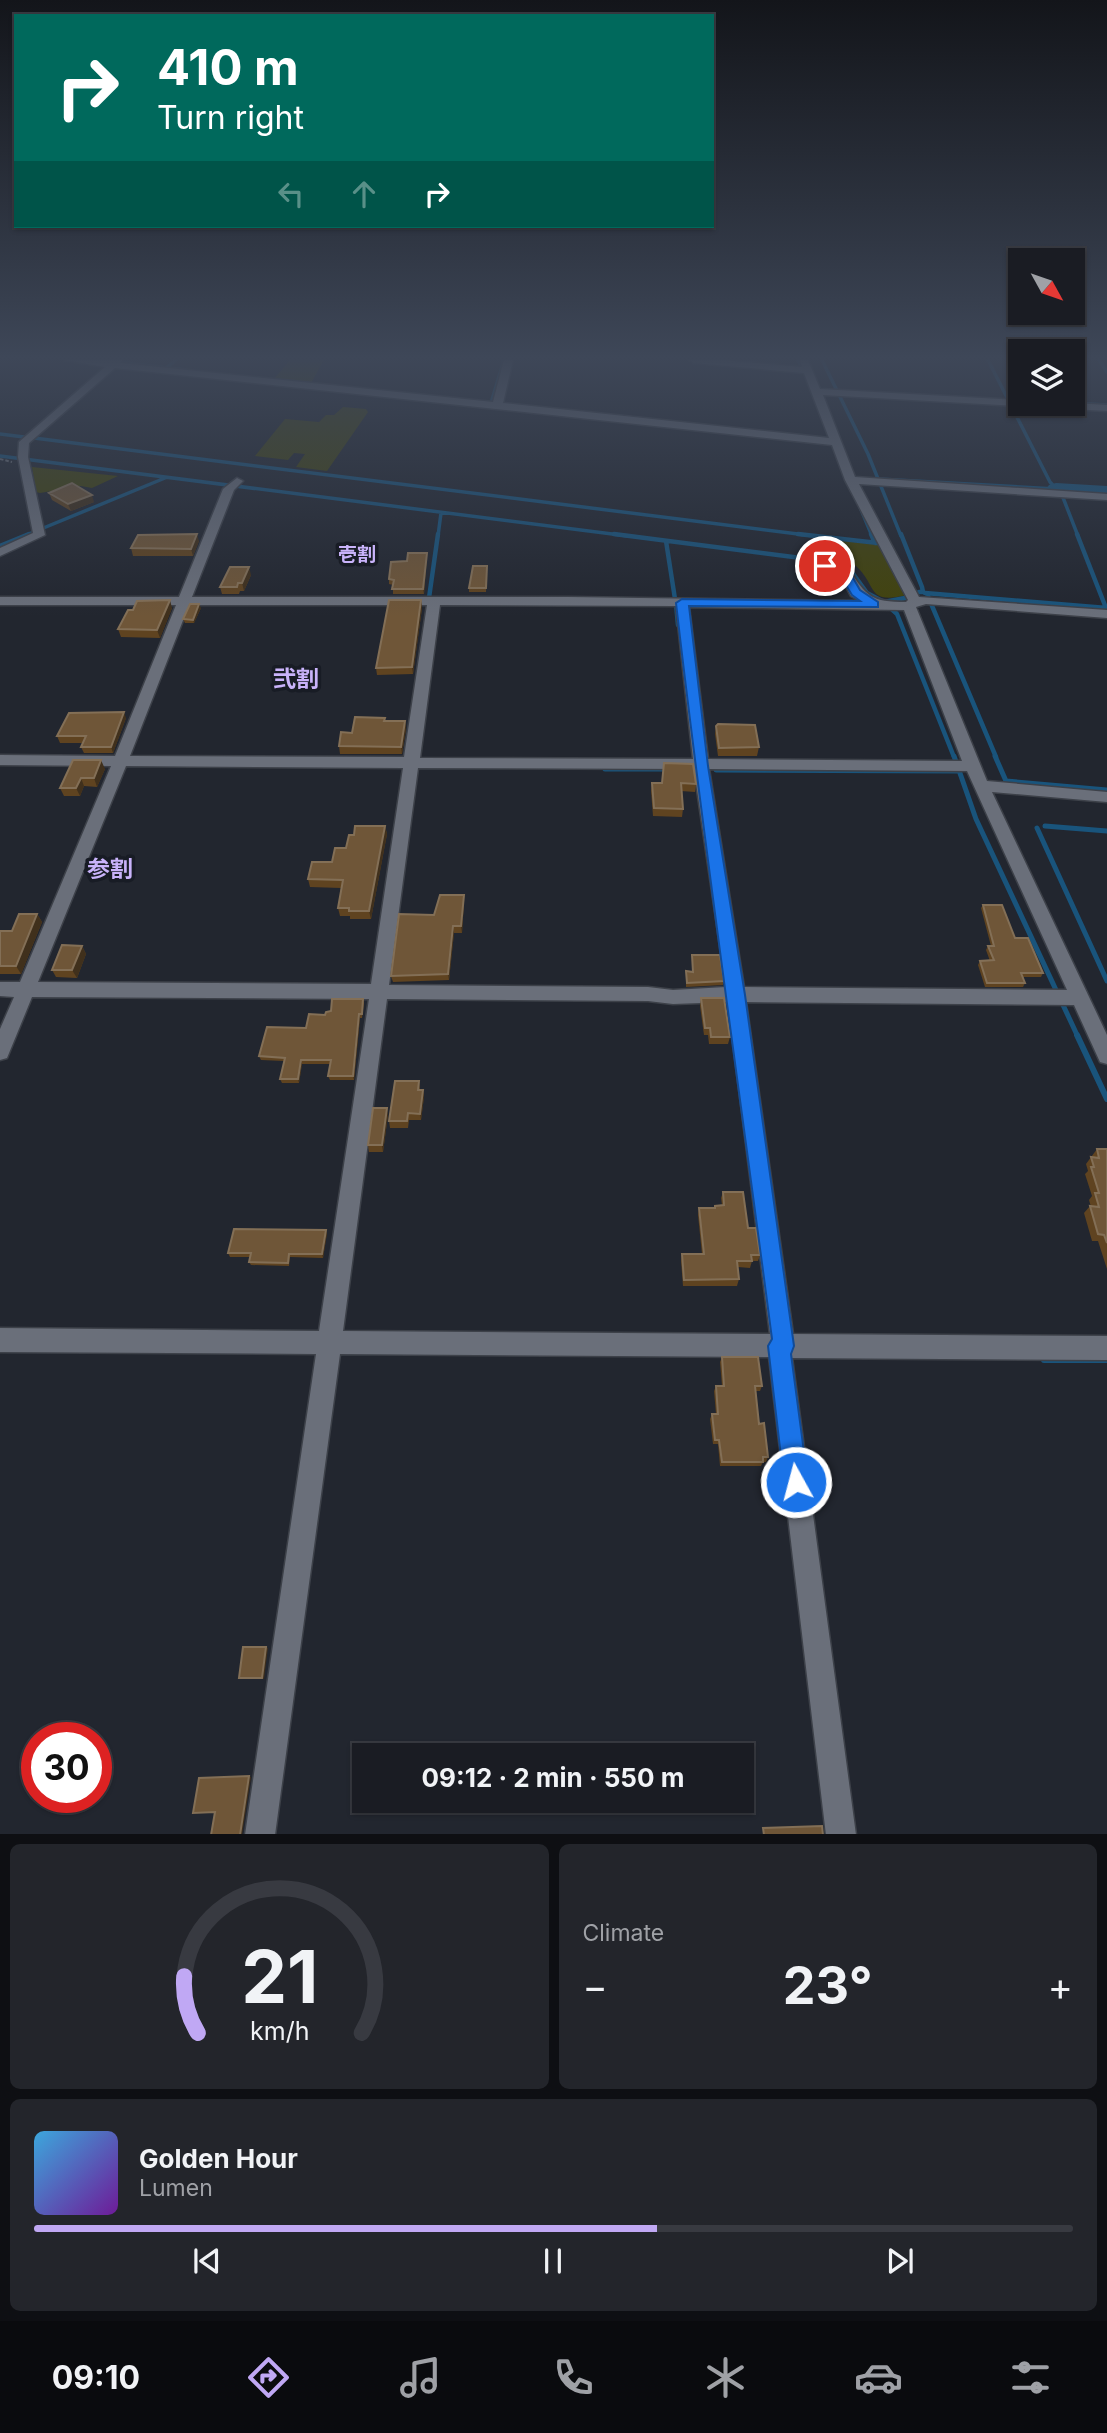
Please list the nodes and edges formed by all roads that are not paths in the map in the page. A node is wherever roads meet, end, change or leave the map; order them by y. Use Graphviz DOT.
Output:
graph roads {
  1 [pos="24,446"];
  2 [pos="835,446"];
  3 [pos="851,480"];
  4 [pos="234,485"];
  5 [pos="1107,497"];
  6 [pos="0,551"];
  7 [pos="805,564"];
  8 [pos="0,601"];
  9 [pos="185,601"];
  10 [pos="904,603"];
  11 [pos="434,605"];
  12 [pos="682,605"];
  13 [pos="1107,614"];
  14 [pos="0,760"];
  15 [pos="116,760"];
  16 [pos="410,764"];
  17 [pos="701,766"];
  18 [pos="963,766"];
  19 [pos="982,786"];
  20 [pos="1107,797"];
  21 [pos="0,989"];
  22 [pos="26,989"];
  23 [pos="377,991"];
  24 [pos="731,996"];
  25 [pos="1068,999"];
  26 [pos="0,1052"];
  27 [pos="1107,1056"];
  28 [pos="0,1340"];
  29 [pos="781,1346"];
  30 [pos="327,1348"];
  31 [pos="1107,1348"];
  32 [pos="260,1834"];
  33 [pos="841,1834"];
  1 -- 6 [label="street"];
  2 -- 3 [label="street"];
  3 -- 5 [label="street"];
  3 -- 10 [label="street"];
  4 -- 9 [label="street"];
  7 -- 10 [label="street"];
  8 -- 9 [label="street"];
  9 -- 11 [label="street"];
  9 -- 15 [label="street"];
  10 -- 12 [label="street"];
  10 -- 13 [label="street"];
  10 -- 18 [label="street"];
  11 -- 12 [label="street"];
  11 -- 16 [label="street"];
  12 -- 17 [label="street"];
  14 -- 15 [label="street"];
  15 -- 16 [label="street"];
  15 -- 22 [label="street"];
  16 -- 17 [label="street"];
  16 -- 23 [label="street"];
  17 -- 18 [label="street"];
  17 -- 24 [label="street"];
  18 -- 19 [label="street"];
  19 -- 20 [label="street"];
  19 -- 25 [label="street"];
  21 -- 22 [label="street"];
  22 -- 23 [label="street"];
  22 -- 26 [label="street"];
  23 -- 24 [label="street"];
  23 -- 30 [label="street"];
  24 -- 25 [label="street"];
  24 -- 29 [label="street"];
  25 -- 27 [label="street"];
  28 -- 30 [label="street"];
  29 -- 30 [label="street"];
  29 -- 31 [label="street"];
  29 -- 33 [label="street"];
  30 -- 32 [label="street"];
}
